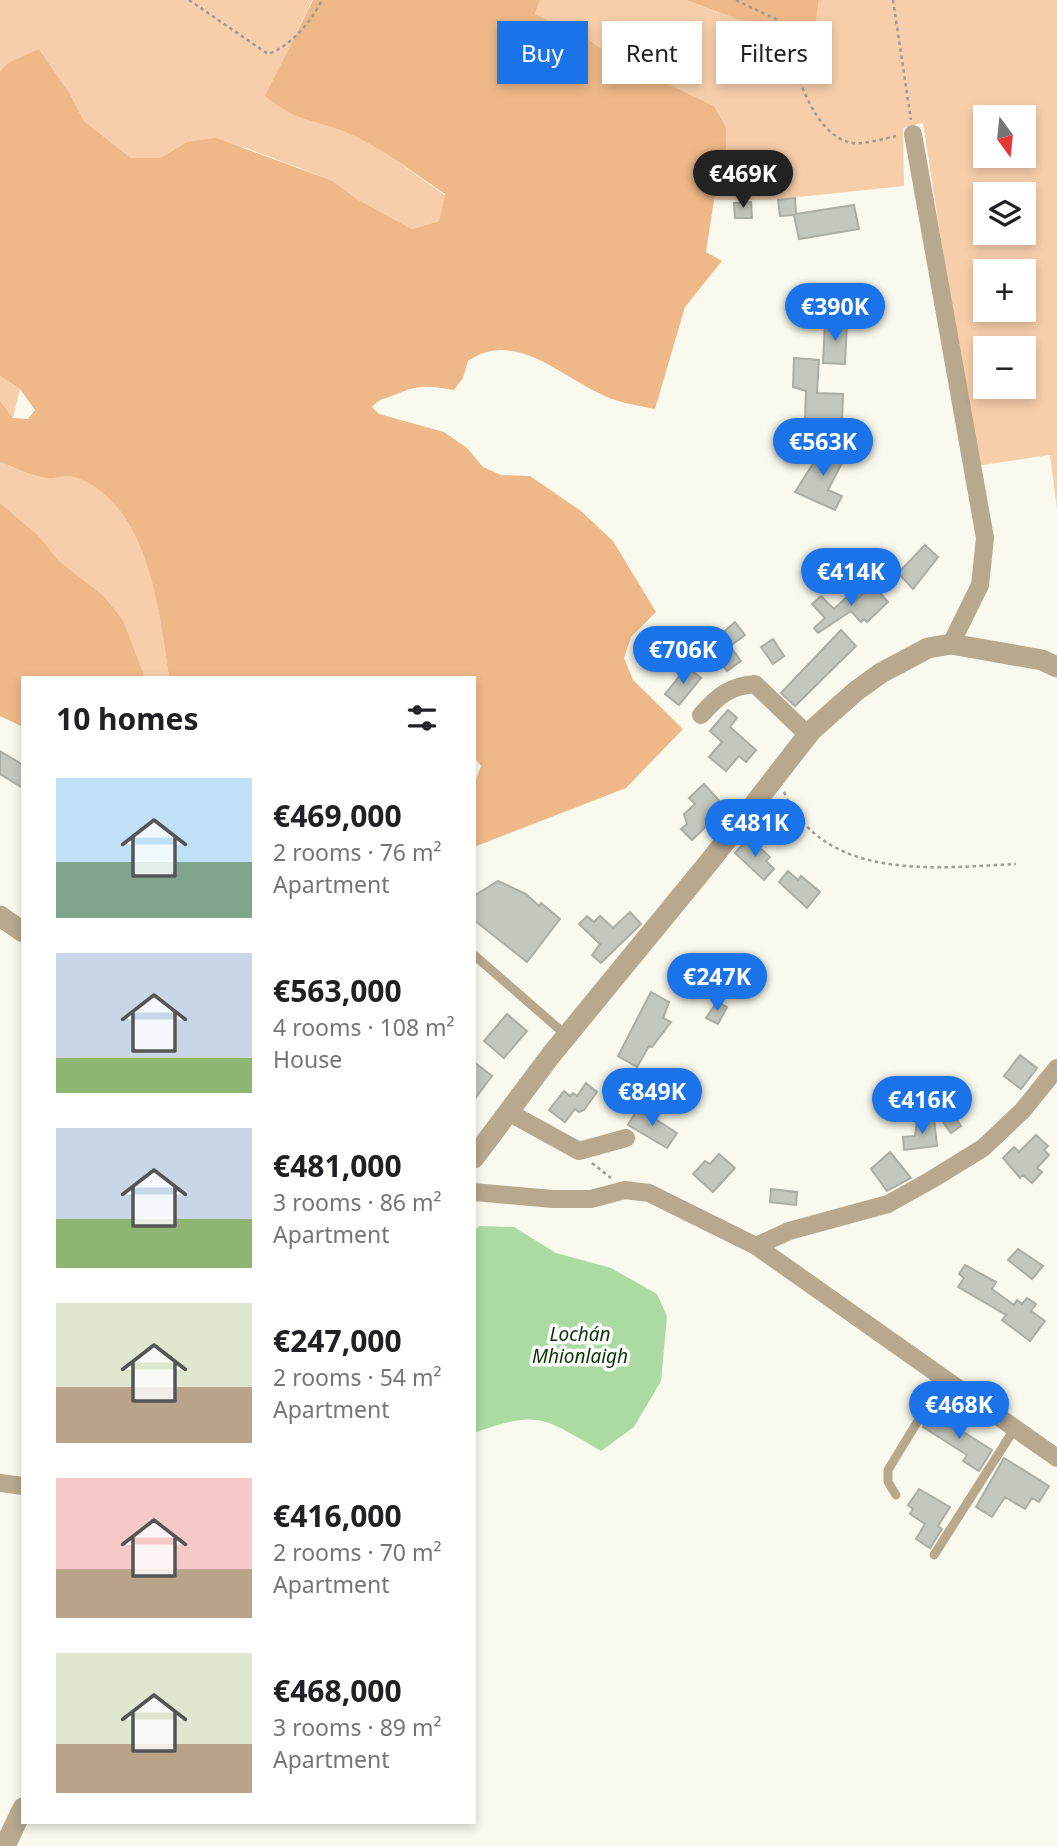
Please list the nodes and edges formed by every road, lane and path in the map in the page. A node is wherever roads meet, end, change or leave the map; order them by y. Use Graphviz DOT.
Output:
graph roads {
  1 [pos="189,0"];
  2 [pos="322,0"];
  3 [pos="736,0"];
  4 [pos="893,0"];
  5 [pos="913,134"];
  6 [pos="951,644"];
  7 [pos="1057,667"];
  8 [pos="701,715"];
  9 [pos="808,735"];
  10 [pos="777,776"];
  11 [pos="1016,864"];
  12 [pos="0,916"];
  13 [pos="21,931"];
  14 [pos="476,957"];
  15 [pos="567,1036"];
  16 [pos="1057,1068"];
  17 [pos="508,1112"];
  18 [pos="626,1138"];
  19 [pos="579,1152"];
  20 [pos="476,1155"];
  21 [pos="625,1190"];
  22 [pos="476,1192"];
  23 [pos="756,1246"];
  24 [pos="944,1378"];
  25 [pos="1015,1428"];
  26 [pos="1057,1458"];
  27 [pos="0,1483"];
  28 [pos="21,1486"];
  29 [pos="896,1495"];
  30 [pos="934,1555"];
  31 [pos="21,1812"];
  32 [pos="5,1846"];
  1 -- 2 [label="path"];
  3 -- 5 [label="path"];
  4 -- 5 [label="path"];
  5 -- 6 [label="street"];
  6 -- 7 [label="street"];
  6 -- 9 [label="street"];
  8 -- 9 [label="street"];
  9 -- 10 [label="street"];
  10 -- 11 [label="path"];
  10 -- 15 [label="street"];
  12 -- 13 [label="street"];
  14 -- 15 [label="lane"];
  15 -- 17 [label="street"];
  16 -- 23 [label="street"];
  17 -- 19 [label="street"];
  17 -- 20 [label="street"];
  18 -- 19 [label="street"];
  19 -- 21 [label="path"];
  21 -- 22 [label="street"];
  21 -- 23 [label="street"];
  23 -- 24 [label="street"];
  24 -- 25 [label="street"];
  24 -- 29 [label="lane"];
  25 -- 26 [label="street"];
  25 -- 30 [label="lane"];
  27 -- 28 [label="street"];
  31 -- 32 [label="street"];
}
